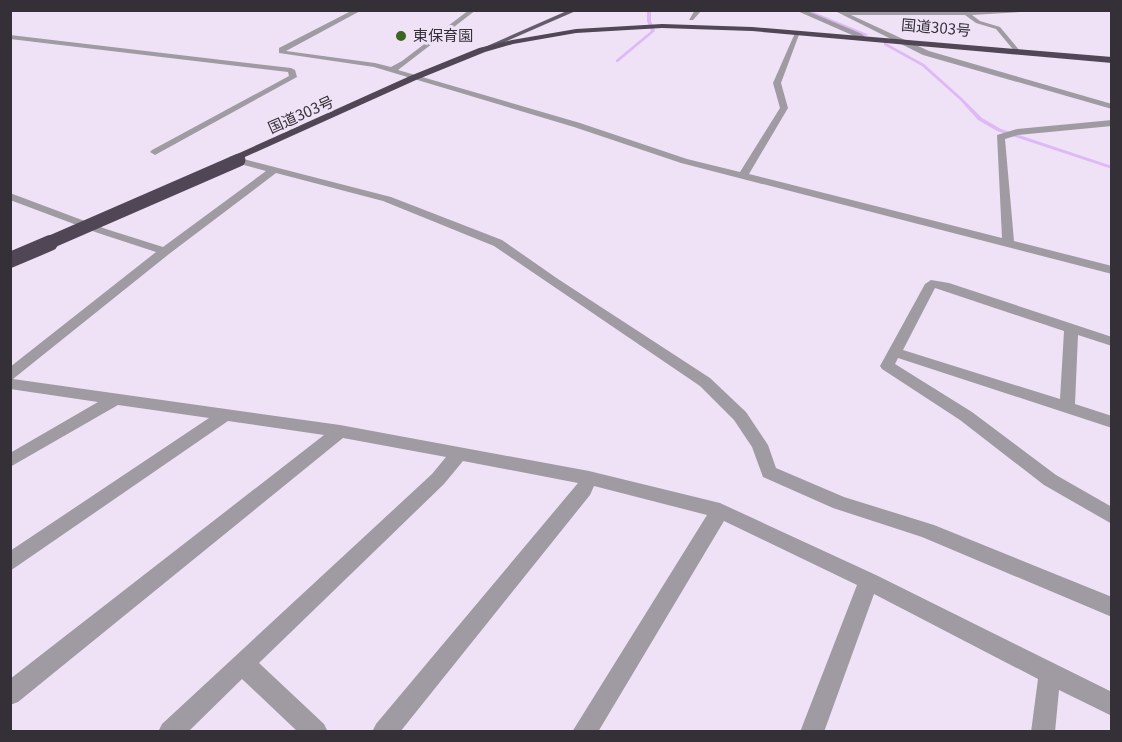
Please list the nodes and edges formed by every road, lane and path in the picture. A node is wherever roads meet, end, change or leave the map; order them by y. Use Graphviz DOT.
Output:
graph roads {
  1 [pos="359,10"];
  2 [pos="473,10"];
  3 [pos="575,10"];
  4 [pos="699,10"];
  5 [pos="798,10"];
  6 [pos="1051,10"];
  7 [pos="839,12"];
  8 [pos="966,14"];
  9 [pos="691,20"];
  10 [pos="614,28"];
  11 [pos="798,33"];
  12 [pos="10,37"];
  13 [pos="863,38"];
  14 [pos="905,42"];
  15 [pos="482,51"];
  16 [pos="1016,51"];
  17 [pos="1112,60"];
  18 [pos="390,70"];
  19 [pos="418,79"];
  20 [pos="1112,107"];
  21 [pos="1112,123"];
  22 [pos="155,152"];
  23 [pos="236,159"];
  24 [pos="274,170"];
  25 [pos="742,176"];
  26 [pos="10,196"];
  27 [pos="1008,244"];
  28 [pos="165,251"];
  29 [pos="10,254"];
  30 [pos="10,260"];
  31 [pos="1112,270"];
  32 [pos="1071,328"];
  33 [pos="1112,342"];
  34 [pos="894,352"];
  35 [pos="10,375"];
  36 [pos="10,384"];
  37 [pos="117,398"];
  38 [pos="1067,408"];
  39 [pos="225,415"];
  40 [pos="1112,422"];
  41 [pos="340,431"];
  42 [pos="460,453"];
  43 [pos="10,461"];
  44 [pos="589,478"];
  45 [pos="720,511"];
  46 [pos="1112,516"];
  47 [pos="10,562"];
  48 [pos="869,581"];
  49 [pos="1112,607"];
  50 [pos="242,663"];
  51 [pos="1050,673"];
  52 [pos="10,693"];
  53 [pos="1112,705"];
  54 [pos="170,732"];
  55 [pos="316,732"];
  56 [pos="384,732"];
  57 [pos="585,732"];
  58 [pos="812,732"];
  59 [pos="1043,732"];
  1 -- 18 [label="street"];
  2 -- 18 [label="street"];
  3 -- 15 [label="main road"];
  4 -- 9 [label="street"];
  5 -- 13 [label="street"];
  6 -- 8 [label="street"];
  7 -- 8 [label="street"];
  7 -- 14 [label="street"];
  8 -- 16 [label="street"];
  10 -- 11 [label="highway, 国道303号"];
  10 -- 15 [label="highway, 国道303号"];
  10 -- 19 [label="highway, 国道303号"];
  11 -- 13 [label="highway, 国道303号"];
  11 -- 25 [label="street"];
  12 -- 22 [label="street"];
  13 -- 14 [label="highway, 国道303号"];
  14 -- 16 [label="highway, 国道303号"];
  14 -- 20 [label="street"];
  15 -- 19 [label="highway, 国道303号"];
  16 -- 17 [label="highway, 国道303号"];
  18 -- 19 [label="street"];
  19 -- 23 [label="highway, 国道303号"];
  19 -- 25 [label="street"];
  21 -- 27 [label="street"];
  23 -- 24 [label="street"];
  23 -- 29 [label="highway, 国道303号, bridge"];
  23 -- 30 [label="highway, 国道303号, bridge"];
  24 -- 28 [label="street"];
  24 -- 49 [label="street"];
  25 -- 27 [label="street"];
  26 -- 28 [label="street"];
  27 -- 31 [label="street"];
  28 -- 35 [label="street"];
  32 -- 33 [label="street"];
  32 -- 34 [label="street"];
  32 -- 38 [label="street"];
  34 -- 38 [label="street"];
  34 -- 46 [label="street"];
  36 -- 37 [label="street"];
  37 -- 39 [label="street"];
  37 -- 43 [label="street"];
  38 -- 40 [label="street"];
  39 -- 41 [label="street"];
  39 -- 47 [label="street"];
  41 -- 42 [label="street"];
  41 -- 52 [label="street"];
  42 -- 44 [label="street"];
  42 -- 50 [label="street"];
  44 -- 45 [label="street"];
  44 -- 56 [label="street"];
  45 -- 48 [label="street"];
  45 -- 57 [label="street"];
  48 -- 51 [label="street"];
  48 -- 58 [label="street"];
  50 -- 54 [label="street"];
  50 -- 55 [label="street"];
  51 -- 53 [label="street"];
  51 -- 59 [label="street"];
}
